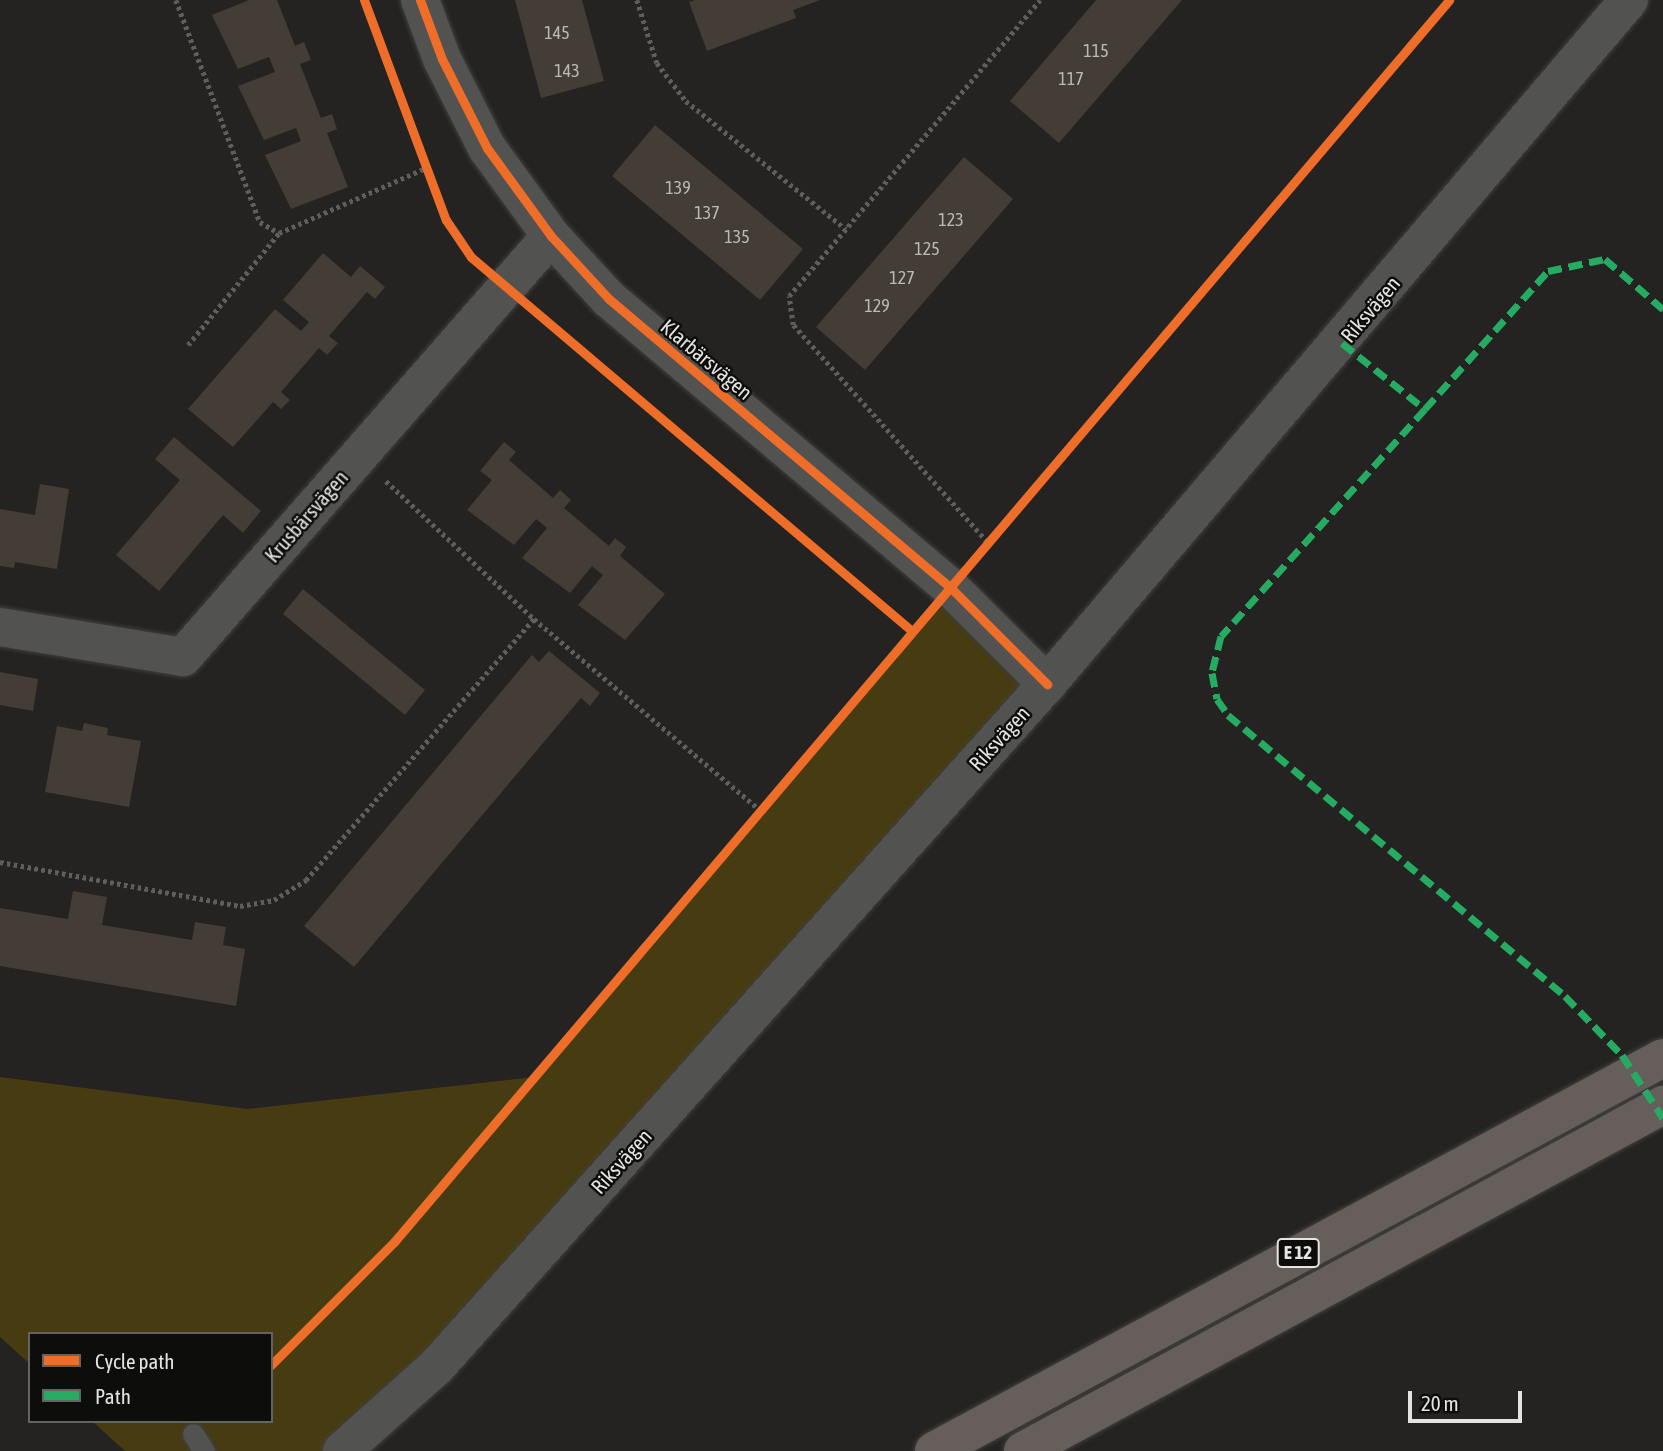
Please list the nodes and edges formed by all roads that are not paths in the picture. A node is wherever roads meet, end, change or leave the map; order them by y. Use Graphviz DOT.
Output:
graph roads {
  1 [pos="420,0"];
  2 [pos="1629,0"];
  3 [pos="551,236"];
  4 [pos="0,627"];
  5 [pos="1047,684"];
  6 [pos="1663,1058"];
  7 [pos="1663,1105"];
  8 [pos="342,1451"];
  9 [pos="934,1451"];
  10 [pos="1023,1451"];
  1 -- 3 [label="street, Klarbärsvägen"];
  2 -- 5 [label="street, Riksvägen"];
  3 -- 4 [label="street, Krusbärsvägen"];
  3 -- 5 [label="street, Klarbärsvägen"];
  5 -- 8 [label="street, Riksvägen"];
  6 -- 9 [label="highway, E 12"];
  7 -- 10 [label="highway, E 12"];
}
